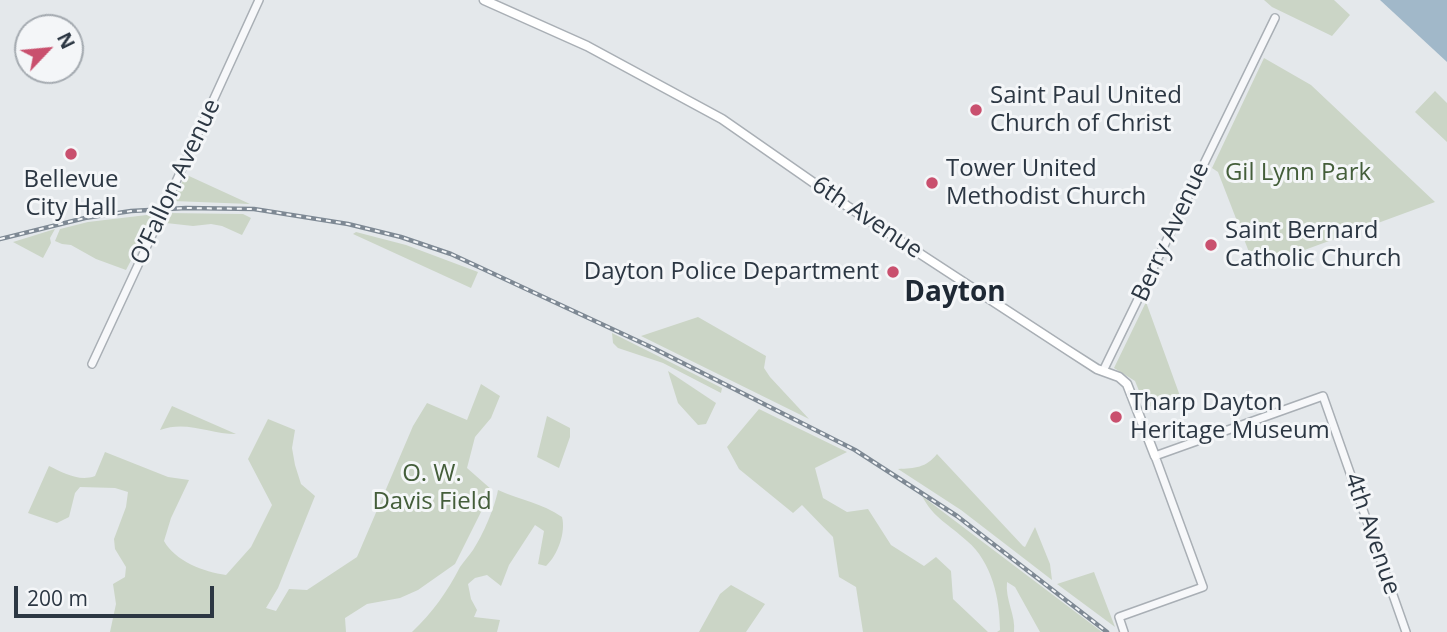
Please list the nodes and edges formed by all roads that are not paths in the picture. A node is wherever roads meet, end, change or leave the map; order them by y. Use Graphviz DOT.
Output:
graph roads {
  1 [pos="260,0"];
  2 [pos="484,0"];
  3 [pos="1275,18"];
  4 [pos="92,364"];
  5 [pos="1102,371"];
  6 [pos="1155,456"];
  7 [pos="1124,632"];
  8 [pos="1406,632"];
  1 -- 4 [label="street, O’Fallon Avenue, bridge"];
  2 -- 5 [label="main road, 6th Avenue"];
  3 -- 5 [label="street, Berry Avenue"];
  5 -- 6 [label="main road, 6th Avenue"];
  6 -- 7 [label="street, 6th Avenue"];
  6 -- 8 [label="street, 4th Avenue"];
}
